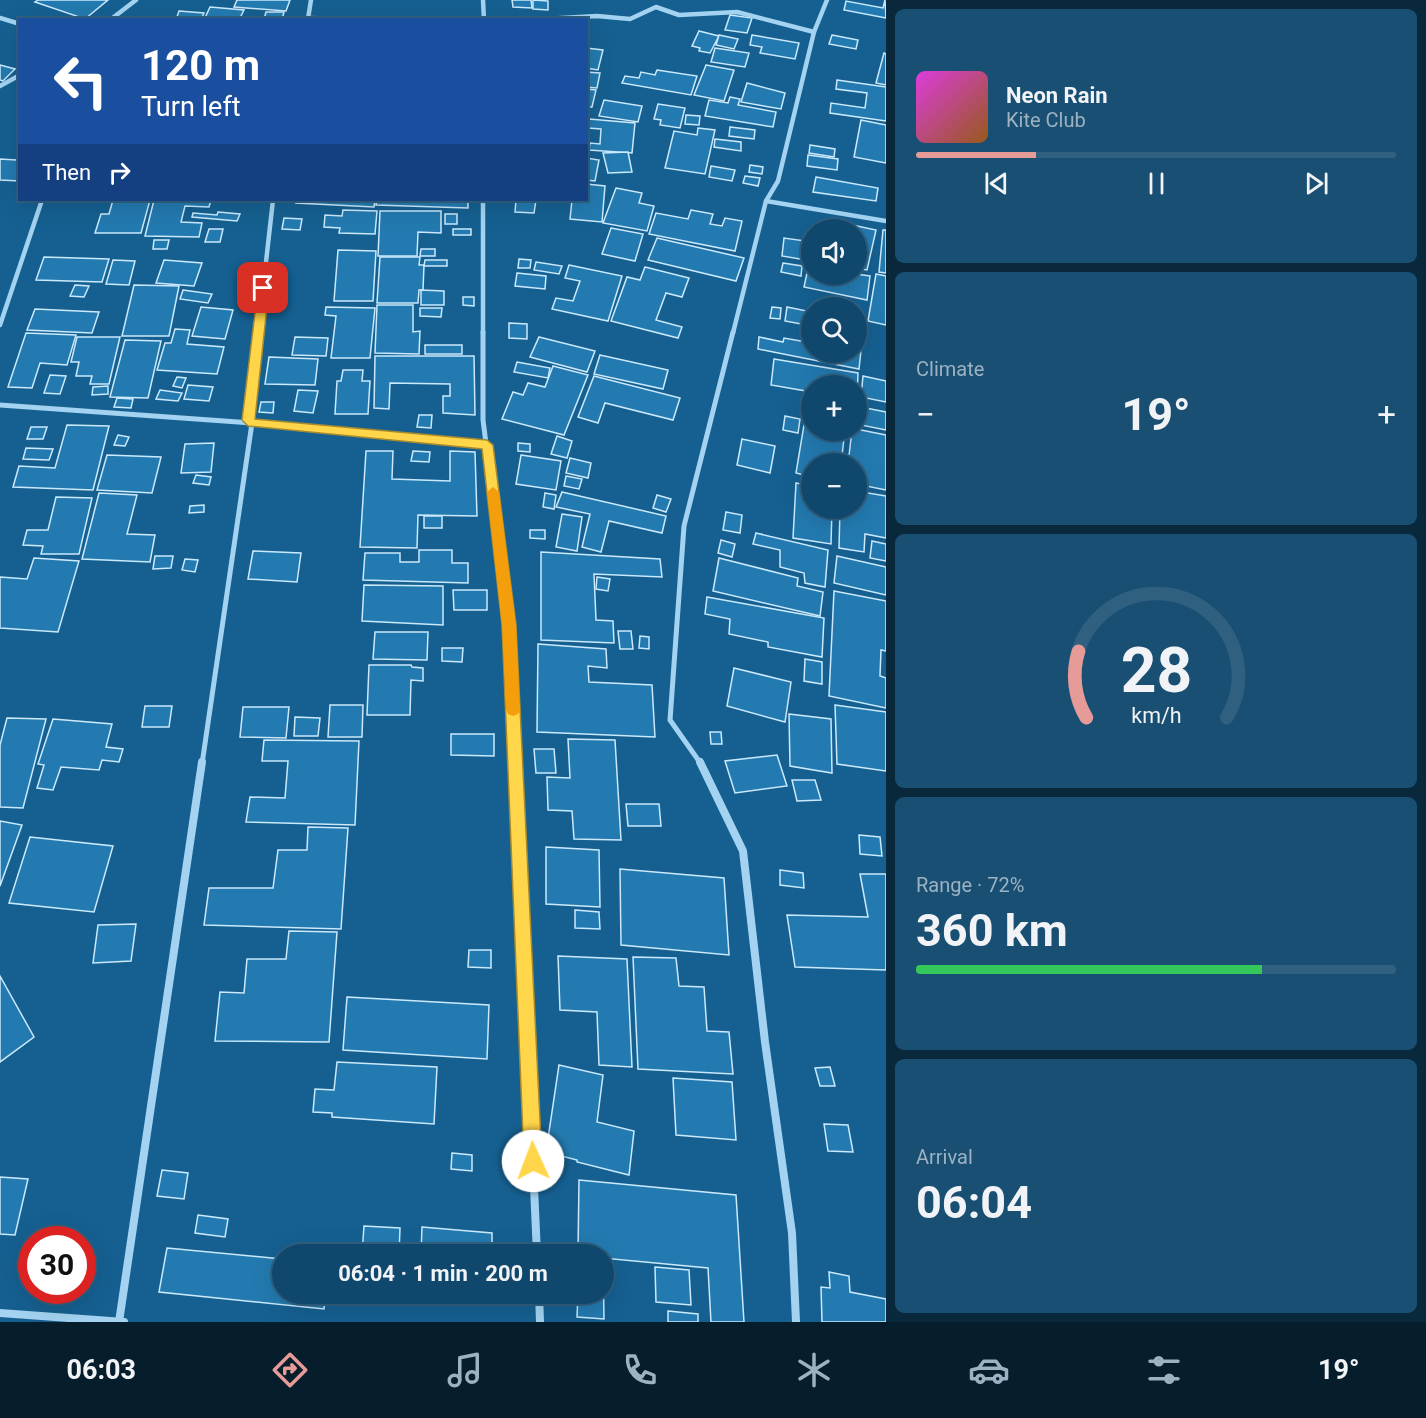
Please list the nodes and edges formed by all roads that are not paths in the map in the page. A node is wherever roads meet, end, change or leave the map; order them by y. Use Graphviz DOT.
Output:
graph roads {
  1 [pos="136,0"];
  2 [pos="311,0"];
  3 [pos="483,0"];
  4 [pos="656,0"];
  5 [pos="827,0"];
  6 [pos="656,7"];
  7 [pos="0,18"];
  8 [pos="113,18"];
  9 [pos="308,18"];
  10 [pos="484,18"];
  11 [pos="562,18"];
  12 [pos="18,23"];
  13 [pos="814,32"];
  14 [pos="18,76"];
  15 [pos="0,86"];
  16 [pos="42,201"];
  17 [pos="273,201"];
  18 [pos="483,201"];
  19 [pos="766,201"];
  20 [pos="886,221"];
  21 [pos="0,325"];
  22 [pos="0,405"];
  23 [pos="252,423"];
  24 [pos="487,445"];
  25 [pos="537,1244"];
  26 [pos="539,1304"];
  27 [pos="0,1313"];
  28 [pos="121,1322"];
  29 [pos="540,1322"];
  30 [pos="796,1322"];
  1 -- 8 [label="street"];
  2 -- 9 [label="street"];
  3 -- 10 [label="street"];
  4 -- 6 [label="street"];
  5 -- 13 [label="street"];
  6 -- 11 [label="street"];
  6 -- 13 [label="street"];
  7 -- 12 [label="street"];
  13 -- 19 [label="street"];
  14 -- 15 [label="street"];
  16 -- 21 [label="street"];
  17 -- 23 [label="street"];
  18 -- 24 [label="street"];
  19 -- 20 [label="street"];
  19 -- 30 [label="street"];
  22 -- 23 [label="street"];
  23 -- 24 [label="street"];
  23 -- 28 [label="street"];
  24 -- 25 [label="street"];
  26 -- 29 [label="street"];
  27 -- 28 [label="street"];
}
